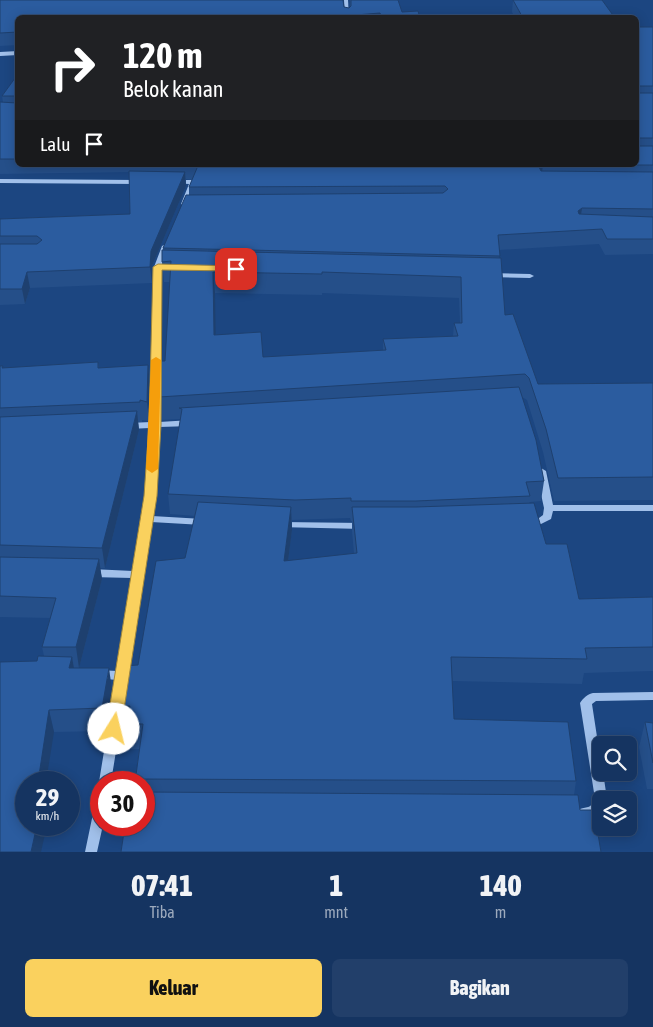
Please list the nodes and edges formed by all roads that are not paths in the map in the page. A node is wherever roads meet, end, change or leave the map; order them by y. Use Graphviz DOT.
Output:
graph roads {
  1 [pos="346,0"];
  2 [pos="347,15"];
  3 [pos="15,53"];
  4 [pos="0,54"];
  5 [pos="0,181"];
  6 [pos="145,182"];
  7 [pos="164,182"];
  8 [pos="183,206"];
  9 [pos="193,206"];
  10 [pos="180,215"];
  11 [pos="168,241"];
  12 [pos="158,267"];
  13 [pos="177,267"];
  14 [pos="481,274"];
  15 [pos="530,276"];
  16 [pos="204,422"];
  17 [pos="155,425"];
  18 [pos="116,427"];
  19 [pos="539,464"];
  20 [pos="549,508"];
  21 [pos="653,508"];
  22 [pos="147,519"];
  23 [pos="213,522"];
  24 [pos="521,522"];
  25 [pos="270,525"];
  26 [pos="376,526"];
  27 [pos="79,573"];
  28 [pos="138,575"];
  29 [pos="82,674"];
  30 [pos="122,675"];
  31 [pos="653,696"];
  32 [pos="107,771"];
  33 [pos="572,813"];
  34 [pos="95,836"];
  35 [pos="91,852"];
  1 -- 2 [label="street"];
  3 -- 4 [label="street"];
  5 -- 6 [label="street"];
  7 -- 8 [label="street"];
  8 -- 9 [label="street"];
  8 -- 10 [label="street"];
  11 -- 12 [label="street"];
  12 -- 13 [label="street"];
  12 -- 17 [label="street"];
  14 -- 15 [label="street"];
  16 -- 17 [label="street"];
  17 -- 18 [label="street"];
  17 -- 22 [label="street"];
  19 -- 20 [label="street"];
  20 -- 21 [label="street"];
  20 -- 24 [label="street"];
  22 -- 23 [label="street"];
  22 -- 28 [label="street"];
  25 -- 26 [label="street"];
  27 -- 28 [label="street"];
  28 -- 30 [label="street"];
  29 -- 30 [label="lane"];
  30 -- 32 [label="street"];
  31 -- 33 [label="street"];
  34 -- 35 [label="street"];
}
